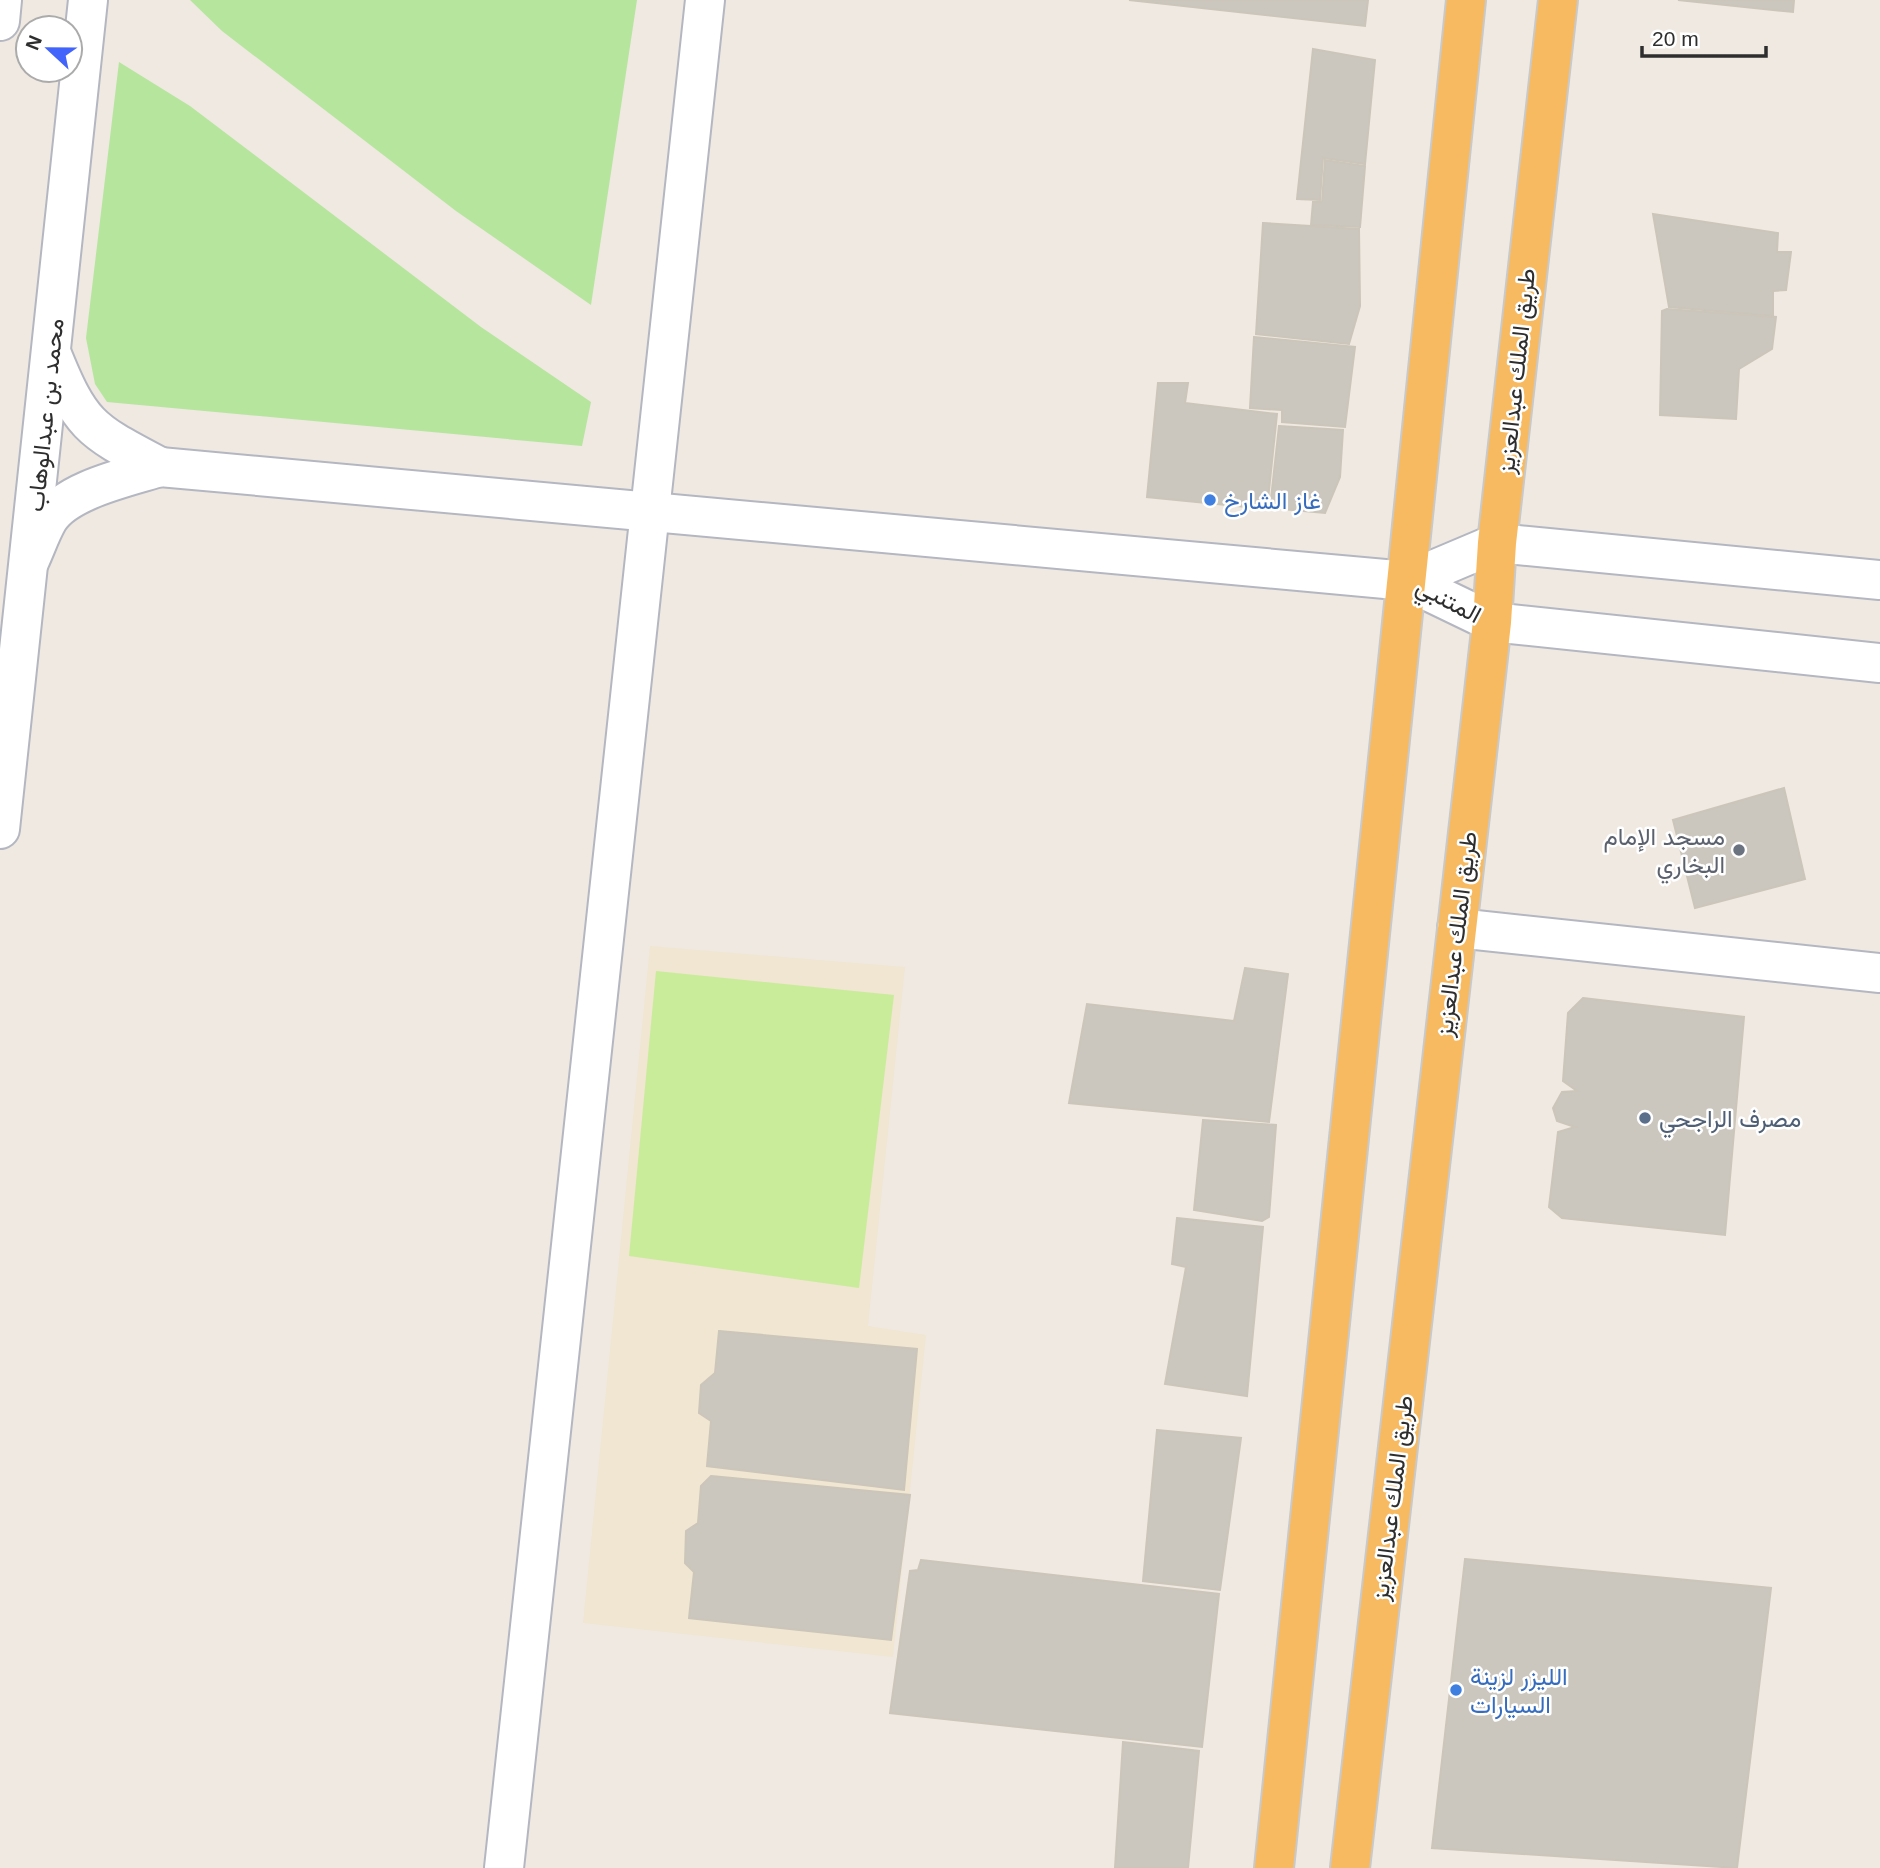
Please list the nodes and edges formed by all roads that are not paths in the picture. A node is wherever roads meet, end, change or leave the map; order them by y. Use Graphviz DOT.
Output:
graph roads {
  1 [pos="2,0"];
  2 [pos="88,0"];
  3 [pos="705,0"];
  4 [pos="1466,0"];
  5 [pos="1558,0"];
  6 [pos="0,21"];
  7 [pos="51,352"];
  8 [pos="160,467"];
  9 [pos="650,512"];
  10 [pos="1497,543"];
  11 [pos="30,562"];
  12 [pos="1880,580"];
  13 [pos="1407,581"];
  14 [pos="1492,622"];
  15 [pos="1880,663"];
  16 [pos="0,829"];
  17 [pos="1457,928"];
  18 [pos="1880,973"];
  19 [pos="504,1868"];
  20 [pos="1273,1868"];
  21 [pos="1350,1868"];
  1 -- 6 [label="street"];
  2 -- 7 [label="street, محمد بن عبدالوهاب"];
  3 -- 9 [label="street"];
  4 -- 13 [label="highway"];
  5 -- 10 [label="highway, طريق الملك عبدالعزيز"];
  7 -- 8 [label="street"];
  7 -- 11 [label="street, محمد بن عبدالوهاب"];
  8 -- 9 [label="street"];
  8 -- 11 [label="street"];
  9 -- 13 [label="street"];
  9 -- 19 [label="street"];
  10 -- 12 [label="street, المتنبي"];
  10 -- 13 [label="street, المتنبي"];
  10 -- 14 [label="highway, طريق الملك عبدالعزيز"];
  11 -- 16 [label="street, محمد بن عبدالوهاب"];
  13 -- 14 [label="street, المتنبي"];
  13 -- 20 [label="highway"];
  14 -- 15 [label="street, المتنبي"];
  14 -- 17 [label="highway, طريق الملك عبدالعزيز"];
  17 -- 18 [label="street"];
  17 -- 21 [label="highway, طريق الملك عبدالعزيز"];
}
